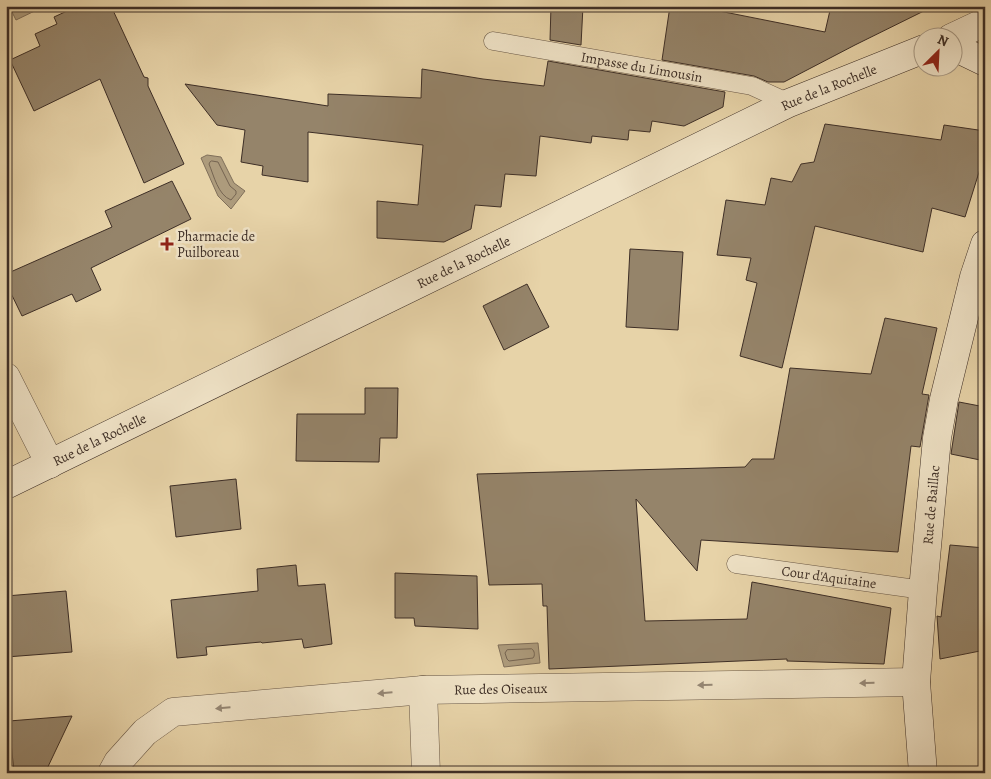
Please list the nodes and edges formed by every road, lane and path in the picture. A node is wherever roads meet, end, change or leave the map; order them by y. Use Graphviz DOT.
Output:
graph roads {
  1 [pos="985,22"];
  2 [pos="964,32"];
  3 [pos="493,41"];
  4 [pos="964,51"];
  5 [pos="914,53"];
  6 [pos="985,62"];
  7 [pos="788,103"];
  8 [pos="985,244"];
  9 [pos="6,377"];
  10 [pos="50,464"];
  11 [pos="6,485"];
  12 [pos="736,564"];
  13 [pos="923,590"];
  14 [pos="916,682"];
  15 [pos="423,690"];
  16 [pos="112,773"];
  17 [pos="426,773"];
  18 [pos="923,773"];
  1 -- 2 [label="street"];
  3 -- 7 [label="lane, Impasse du Limousin"];
  4 -- 6 [label="street"];
  5 -- 7 [label="street, Rue de la Rochelle"];
  7 -- 10 [label="street, Rue de la Rochelle"];
  8 -- 13 [label="street, Rue de Baillac"];
  9 -- 10 [label="street"];
  10 -- 11 [label="street, Rue de la Rochelle"];
  12 -- 13 [label="lane, Cour d'Aquitaine"];
  13 -- 14 [label="street, Rue de Baillac"];
  14 -- 15 [label="street, Rue des Oiseaux, one-way"];
  14 -- 18 [label="street, Rue de Baillac"];
  15 -- 16 [label="street, Rue des Oiseaux, one-way"];
  15 -- 17 [label="street"];
}
